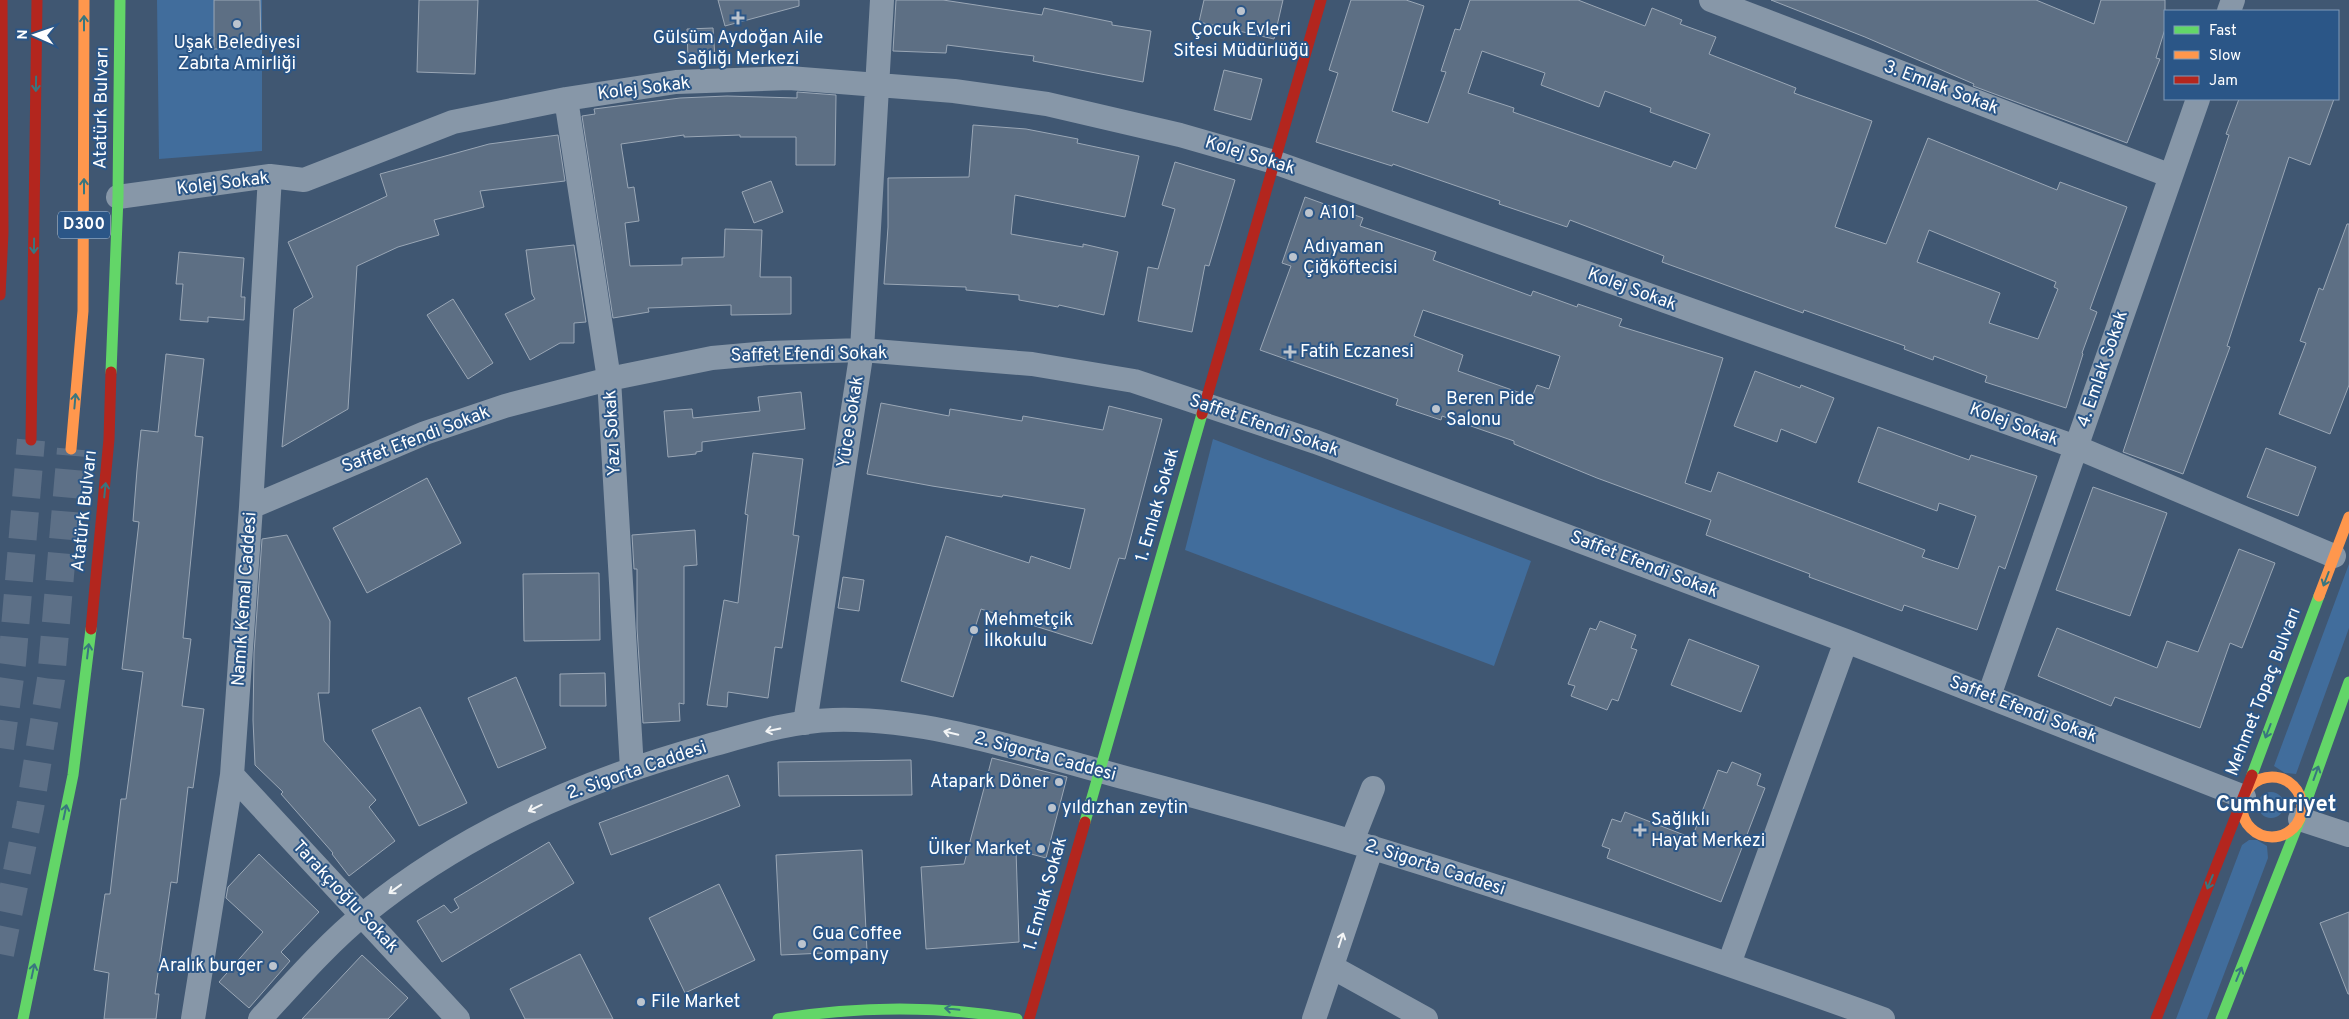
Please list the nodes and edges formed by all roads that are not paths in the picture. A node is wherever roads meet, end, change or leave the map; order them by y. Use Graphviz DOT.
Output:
graph roads {
  1 [pos="2,0"];
  2 [pos="37,0"];
  3 [pos="84,0"];
  4 [pos="120,0"];
  5 [pos="882,0"];
  6 [pos="1320,0"];
  7 [pos="1711,0"];
  8 [pos="1,56"];
  9 [pos="878,84"];
  10 [pos="566,99"];
  11 [pos="2198,100"];
  12 [pos="1274,162"];
  13 [pos="270,176"];
  14 [pos="2171,176"];
  15 [pos="118,197"];
  16 [pos="0,295"];
  17 [pos="862,350"];
  18 [pos="610,379"];
  19 [pos="1204,406"];
  20 [pos="31,440"];
  21 [pos="2076,447"];
  22 [pos="71,449"];
  23 [pos="252,507"];
  24 [pos="2349,517"];
  25 [pos="2334,556"];
  26 [pos="1846,641"];
  27 [pos="2349,682"];
  28 [pos="1989,696"];
  29 [pos="805,723"];
  30 [pos="632,769"];
  31 [pos="1100,771"];
  32 [pos="232,775"];
  33 [pos="1373,788"];
  34 [pos="2244,797"];
  35 [pos="2300,819"];
  36 [pos="2349,835"];
  37 [pos="1362,844"];
  38 [pos="362,915"];
  39 [pos="1729,964"];
  40 [pos="1332,967"];
  41 [pos="23,1019"];
  42 [pos="193,1019"];
  43 [pos="260,1019"];
  44 [pos="458,1019"];
  45 [pos="778,1019"];
  46 [pos="1017,1019"];
  47 [pos="1028,1019"];
  48 [pos="1314,1019"];
  49 [pos="1426,1019"];
  50 [pos="1883,1019"];
  51 [pos="2156,1019"];
  52 [pos="2221,1019"];
  1 -- 8 [label="main road"];
  2 -- 20 [label="main road, D300, one-way"];
  22 -- 3 [label="main road, Atatürk Bulvarı / D300, one-way"];
  4 -- 15 [label="main road, Atatürk Bulvarı"];
  5 -- 9 [label="street, Yüce Sokak"];
  6 -- 12 [label="main road, 1. Emlak Sokak"];
  7 -- 14 [label="street, 3. Emlak Sokak"];
  8 -- 16 [label="main road"];
  9 -- 10 [label="street, Kolej Sokak"];
  9 -- 12 [label="street, Kolej Sokak"];
  9 -- 17 [label="street, Yüce Sokak"];
  10 -- 13 [label="street, Kolej Sokak"];
  10 -- 18 [label="street, Yazı Sokak"];
  11 -- 14 [label="street, 4. Emlak Sokak"];
  12 -- 19 [label="main road, 1. Emlak Sokak"];
  12 -- 21 [label="street, Kolej Sokak"];
  13 -- 15 [label="street, Kolej Sokak"];
  13 -- 23 [label="street, Namık Kemal Caddesi"];
  14 -- 21 [label="street, 4. Emlak Sokak"];
  41 -- 15 [label="main road, Atatürk Bulvarı, one-way"];
  17 -- 18 [label="street, Saffet Efendi Sokak"];
  17 -- 19 [label="street, Saffet Efendi Sokak"];
  17 -- 29 [label="street, Yüce Sokak"];
  18 -- 23 [label="street, Saffet Efendi Sokak"];
  18 -- 30 [label="street, Yazı Sokak"];
  19 -- 26 [label="street, Saffet Efendi Sokak"];
  19 -- 31 [label="main road, 1. Emlak Sokak"];
  21 -- 25 [label="street, Kolej Sokak"];
  21 -- 28 [label="street, 4. Emlak Sokak"];
  23 -- 32 [label="street, Namık Kemal Caddesi"];
  24 -- 25 [label="main road, Mehmet Topaç Bulvarı"];
  25 -- 34 [label="main road, Mehmet Topaç Bulvarı, one-way"];
  26 -- 28 [label="street, Saffet Efendi Sokak"];
  26 -- 39 [label="street"];
  35 -- 27 [label="main road, one-way"];
  28 -- 34 [label="street, Saffet Efendi Sokak"];
  29 -- 30 [label="street, 2. Sigorta Caddesi, one-way"];
  31 -- 29 [label="street, 2. Sigorta Caddesi, one-way"];
  30 -- 38 [label="street, 2. Sigorta Caddesi, one-way"];
  31 -- 37 [label="street, 2. Sigorta Caddesi"];
  31 -- 47 [label="main road, 1. Emlak Sokak"];
  32 -- 38 [label="street, Tarakçıoğlu Sokak"];
  32 -- 42 [label="street, Namık Kemal Caddesi"];
  33 -- 37 [label="street"];
  34 -- 35 [label="main road"];
  34 -- 35 [label="main road"];
  34 -- 51 [label="main road, Mehmet Topaç Bulvarı, one-way"];
  35 -- 36 [label="street"];
  52 -- 35 [label="main road, one-way"];
  37 -- 39 [label="street, 2. Sigorta Caddesi"];
  40 -- 37 [label="street, one-way"];
  38 -- 43 [label="street, 2. Sigorta Caddesi"];
  38 -- 44 [label="street, Tarakçıoğlu Sokak"];
  39 -- 50 [label="street, 2. Sigorta Caddesi"];
  40 -- 48 [label="street"];
  40 -- 49 [label="street"];
  46 -- 45 [label="main road, one-way"];
}
